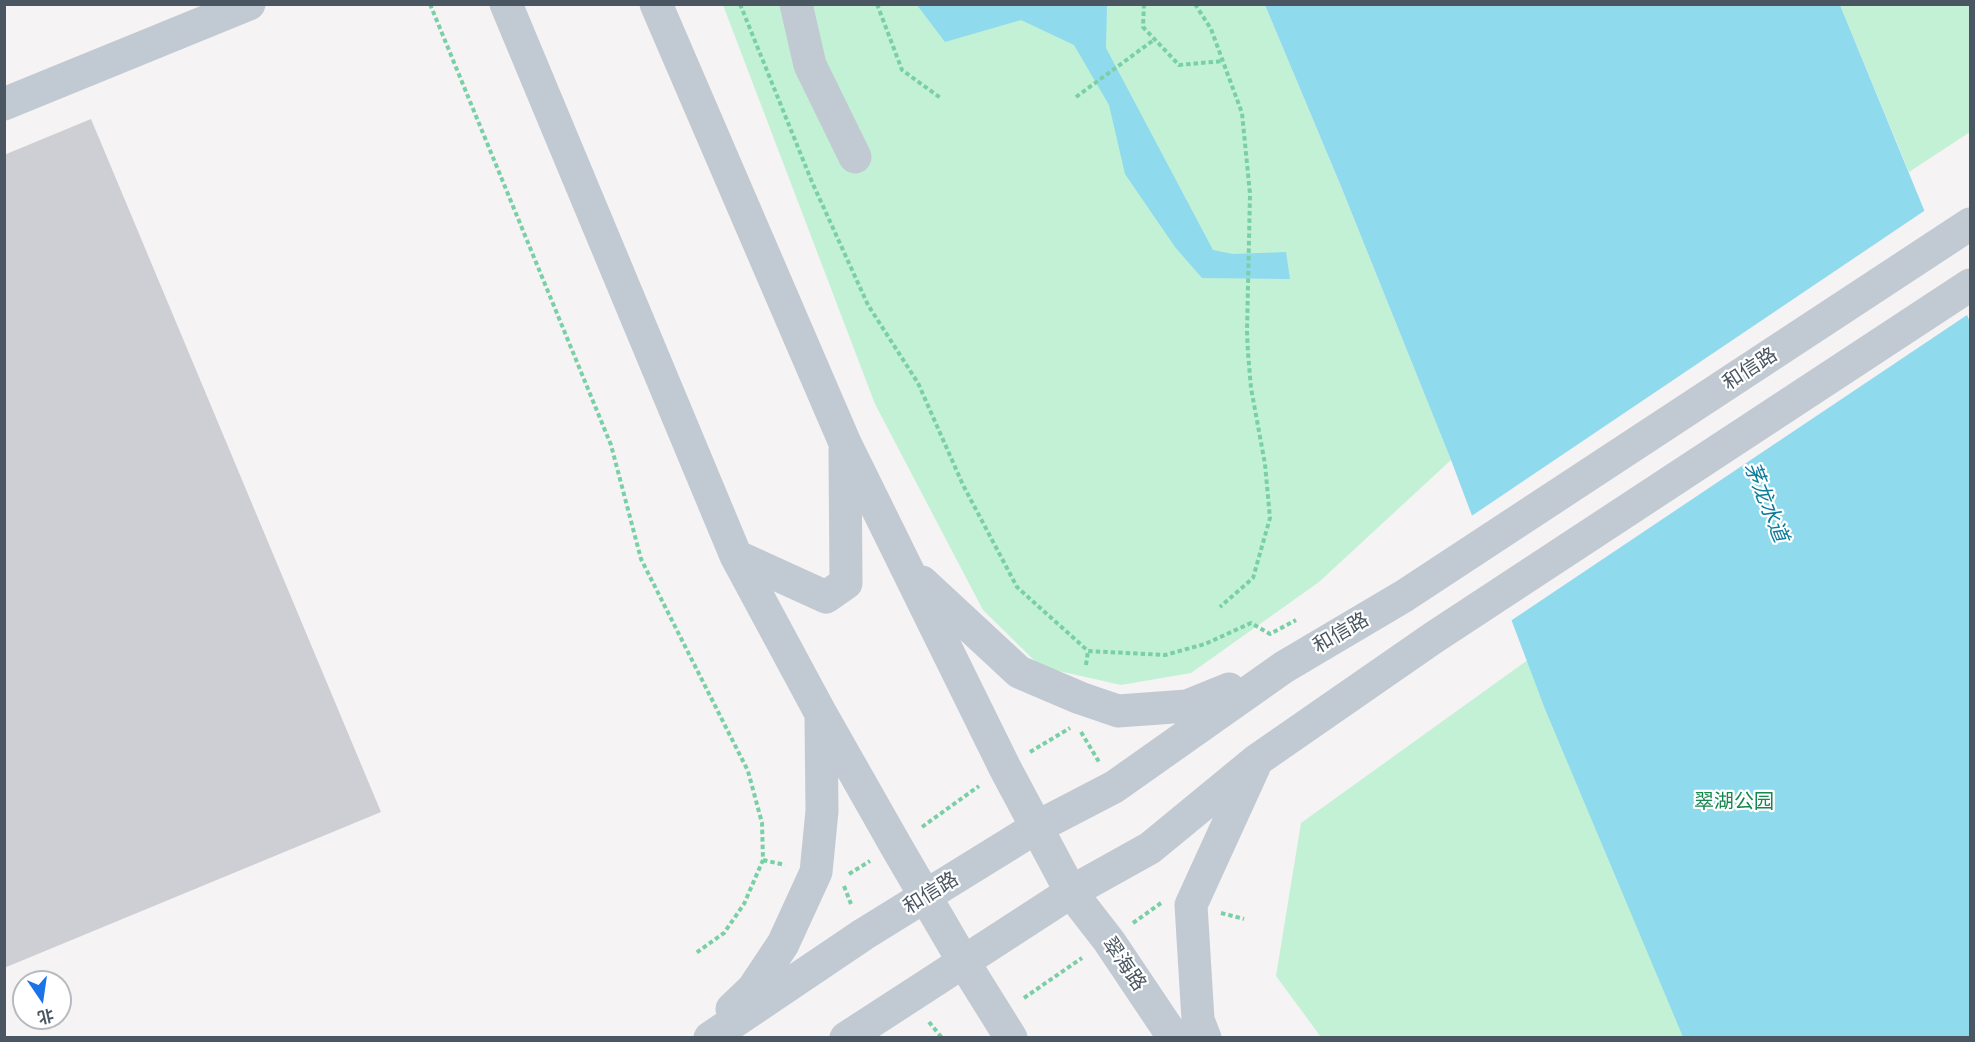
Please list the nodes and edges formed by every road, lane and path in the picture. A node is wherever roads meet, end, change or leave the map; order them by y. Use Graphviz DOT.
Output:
graph roads {
  1 [pos="249,4"];
  2 [pos="430,4"];
  3 [pos="506,4"];
  4 [pos="656,4"];
  5 [pos="740,4"];
  6 [pos="796,4"];
  7 [pos="877,4"];
  8 [pos="1144,4"];
  9 [pos="1195,4"];
  10 [pos="1155,39"];
  11 [pos="1223,61"];
  12 [pos="1076,97"];
  13 [pos="942,99"];
  14 [pos="4,104"];
  15 [pos="855,157"];
  16 [pos="1971,224"];
  17 [pos="1971,285"];
  18 [pos="845,443"];
  19 [pos="736,556"];
  20 [pos="905,565"];
  21 [pos="1220,607"];
  22 [pos="1299,618"];
  23 [pos="1284,667"];
  24 [pos="820,712"];
  25 [pos="1257,760"];
  26 [pos="1037,827"];
  27 [pos="1071,892"];
  28 [pos="926,896"];
  29 [pos="1166,899"];
  30 [pos="1109,940"];
  31 [pos="696,953"];
  32 [pos="963,961"];
  33 [pos="1004,1027"];
  34 [pos="702,1038"];
  35 [pos="710,1038"];
  36 [pos="846,1038"];
  37 [pos="1174,1038"];
  38 [pos="1205,1038"];
  1 -- 14 [label="street"];
  2 -- 31 [label="path"];
  3 -- 19 [label="street"];
  4 -- 18 [label="street, 翠海路"];
  5 -- 22 [label="path"];
  6 -- 15 [label="street"];
  7 -- 13 [label="path"];
  8 -- 10 [label="path"];
  9 -- 11 [label="path"];
  10 -- 11 [label="path"];
  10 -- 12 [label="path"];
  11 -- 21 [label="path"];
  16 -- 23 [label="street, 和信路"];
  17 -- 25 [label="street"];
  18 -- 19 [label="street"];
  18 -- 20 [label="street, 翠海路"];
  19 -- 24 [label="street"];
  20 -- 23 [label="street"];
  20 -- 26 [label="street, 翠海路"];
  23 -- 26 [label="street, 和信路"];
  24 -- 28 [label="street"];
  24 -- 34 [label="street"];
  25 -- 27 [label="street"];
  25 -- 38 [label="street"];
  26 -- 27 [label="street, 翠海路"];
  26 -- 28 [label="street, 和信路"];
  27 -- 30 [label="street, 翠海路"];
  27 -- 32 [label="street"];
  28 -- 32 [label="street"];
  28 -- 35 [label="street, 和信路"];
  29 -- 30 [label="path"];
  30 -- 33 [label="path"];
  30 -- 37 [label="street, 翠海路"];
  32 -- 33 [label="street"];
  32 -- 36 [label="street"];
}
